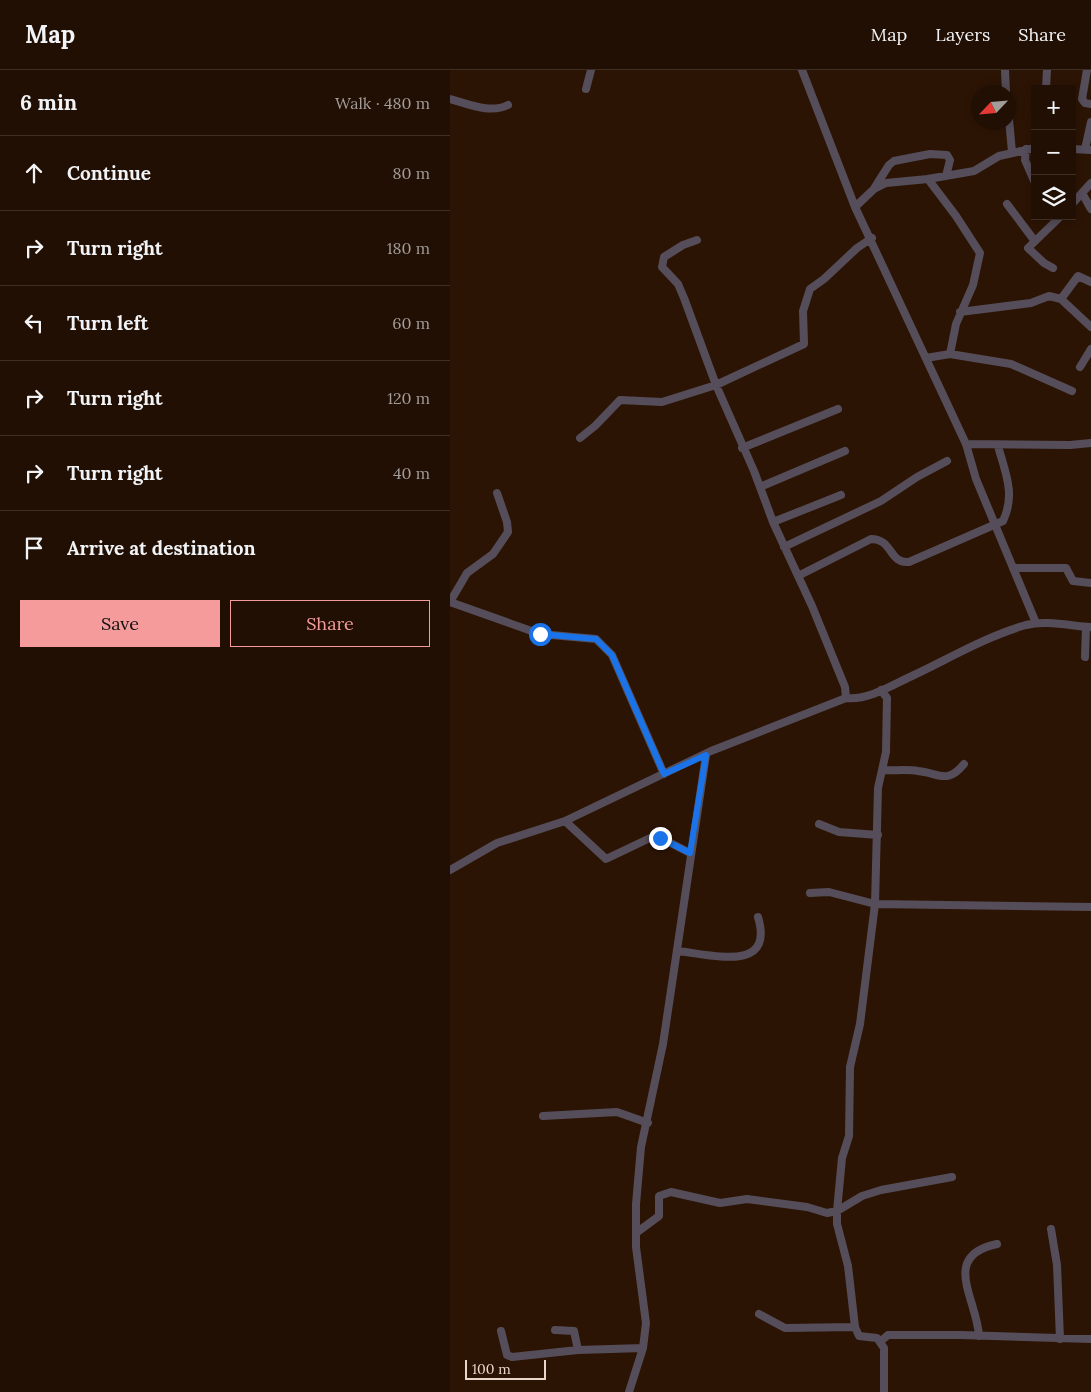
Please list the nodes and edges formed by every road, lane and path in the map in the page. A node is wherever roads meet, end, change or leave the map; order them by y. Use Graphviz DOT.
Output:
graph roads {
  1 [pos="591,70"];
  2 [pos="802,70"];
  3 [pos="1005,70"];
  4 [pos="1048,70"];
  5 [pos="1087,70"];
  6 [pos="1006,85"];
  7 [pos="1046,85"];
  8 [pos="586,89"];
  9 [pos="450,99"];
  10 [pos="1091,104"];
  11 [pos="508,105"];
  12 [pos="1091,122"];
  13 [pos="1012,130"];
  14 [pos="1031,148"];
  15 [pos="1026,149"];
  16 [pos="1088,150"];
  17 [pos="1012,152"];
  18 [pos="1032,175"];
  19 [pos="946,176"];
  20 [pos="928,179"];
  21 [pos="1091,183"];
  22 [pos="874,189"];
  23 [pos="1082,194"];
  24 [pos="1076,200"];
  25 [pos="1007,204"];
  26 [pos="855,207"];
  27 [pos="1091,209"];
  28 [pos="1056,220"];
  29 [pos="872,238"];
  30 [pos="696,240"];
  31 [pos="1034,240"];
  32 [pos="1053,268"];
  33 [pos="1091,282"];
  34 [pos="1061,299"];
  35 [pos="960,312"];
  36 [pos="1091,327"];
  37 [pos="1091,349"];
  38 [pos="950,354"];
  39 [pos="926,358"];
  40 [pos="1080,367"];
  41 [pos="716,385"];
  42 [pos="1072,391"];
  43 [pos="838,409"];
  44 [pos="580,438"];
  45 [pos="1091,443"];
  46 [pos="966,444"];
  47 [pos="998,446"];
  48 [pos="742,448"];
  49 [pos="845,451"];
  50 [pos="947,461"];
  51 [pos="760,487"];
  52 [pos="497,493"];
  53 [pos="841,495"];
  54 [pos="773,522"];
  55 [pos="995,524"];
  56 [pos="784,547"];
  57 [pos="1013,568"];
  58 [pos="798,576"];
  59 [pos="1091,583"];
  60 [pos="450,602"];
  61 [pos="1036,623"];
  62 [pos="1089,627"];
  63 [pos="1085,657"];
  64 [pos="881,690"];
  65 [pos="846,698"];
  66 [pos="706,755"];
  67 [pos="964,764"];
  68 [pos="882,770"];
  69 [pos="664,774"];
  70 [pos="565,821"];
  71 [pos="819,824"];
  72 [pos="878,835"];
  73 [pos="690,853"];
  74 [pos="450,870"];
  75 [pos="810,894"];
  76 [pos="876,904"];
  77 [pos="1091,907"];
  78 [pos="758,917"];
  79 [pos="677,951"];
  80 [pos="543,1116"];
  81 [pos="648,1123"];
  82 [pos="952,1177"];
  83 [pos="837,1211"];
  84 [pos="1051,1229"];
  85 [pos="636,1233"];
  86 [pos="997,1244"];
  87 [pos="759,1314"];
  88 [pos="855,1327"];
  89 [pos="501,1330"];
  90 [pos="555,1330"];
  91 [pos="979,1336"];
  92 [pos="1060,1339"];
  93 [pos="1091,1339"];
  94 [pos="881,1341"];
  95 [pos="643,1348"];
  96 [pos="578,1350"];
  97 [pos="629,1392"];
  98 [pos="884,1392"];
  1 -- 8 [label="street"];
  2 -- 26 [label="street"];
  3 -- 6 [label="street"];
  4 -- 7 [label="street"];
  5 -- 10 [label="street"];
  9 -- 11 [label="street"];
  12 -- 16 [label="street"];
  13 -- 17 [label="street"];
  14 -- 15 [label="street"];
  15 -- 17 [label="street"];
  15 -- 18 [label="street"];
  17 -- 19 [label="street"];
  19 -- 20 [label="street"];
  19 -- 22 [label="street"];
  20 -- 22 [label="street"];
  20 -- 35 [label="street"];
  21 -- 23 [label="street"];
  22 -- 26 [label="street"];
  23 -- 24 [label="street"];
  23 -- 27 [label="street"];
  25 -- 31 [label="street"];
  26 -- 29 [label="street"];
  28 -- 31 [label="street"];
  29 -- 39 [label="street"];
  29 -- 41 [label="street"];
  30 -- 41 [label="street"];
  31 -- 32 [label="street"];
  33 -- 34 [label="street"];
  34 -- 35 [label="street"];
  34 -- 36 [label="street"];
  35 -- 38 [label="street"];
  37 -- 40 [label="street"];
  38 -- 39 [label="street"];
  38 -- 42 [label="street"];
  39 -- 46 [label="street"];
  41 -- 44 [label="street"];
  41 -- 48 [label="street"];
  43 -- 48 [label="street"];
  45 -- 47 [label="street"];
  46 -- 47 [label="street"];
  46 -- 55 [label="street"];
  47 -- 55 [label="street"];
  48 -- 51 [label="street"];
  49 -- 51 [label="street"];
  50 -- 56 [label="street"];
  51 -- 54 [label="street"];
  52 -- 60 [label="street"];
  53 -- 54 [label="street"];
  54 -- 56 [label="street"];
  55 -- 57 [label="street"];
  55 -- 58 [label="street"];
  56 -- 58 [label="street"];
  57 -- 59 [label="street"];
  57 -- 61 [label="street"];
  58 -- 65 [label="street"];
  60 -- 69 [label="street"];
  61 -- 62 [label="street"];
  61 -- 64 [label="street"];
  62 -- 63 [label="street"];
  64 -- 65 [label="street"];
  64 -- 68 [label="street"];
  65 -- 66 [label="street"];
  66 -- 69 [label="street"];
  66 -- 73 [label="street"];
  67 -- 68 [label="street"];
  68 -- 72 [label="street"];
  69 -- 70 [label="street"];
  70 -- 73 [label="street"];
  70 -- 74 [label="street"];
  71 -- 72 [label="street"];
  72 -- 76 [label="street"];
  73 -- 79 [label="street"];
  75 -- 76 [label="street"];
  76 -- 77 [label="street"];
  76 -- 83 [label="street"];
  78 -- 79 [label="street"];
  79 -- 81 [label="street"];
  80 -- 81 [label="street"];
  81 -- 85 [label="street"];
  82 -- 83 [label="street"];
  83 -- 85 [label="street"];
  83 -- 88 [label="street"];
  84 -- 92 [label="street"];
  85 -- 95 [label="street"];
  86 -- 91 [label="street"];
  87 -- 88 [label="street"];
  88 -- 94 [label="street"];
  89 -- 96 [label="street"];
  90 -- 96 [label="street"];
  91 -- 92 [label="street"];
  91 -- 94 [label="street"];
  92 -- 93 [label="street"];
  94 -- 98 [label="street"];
  95 -- 96 [label="street"];
  95 -- 97 [label="street"];
}
